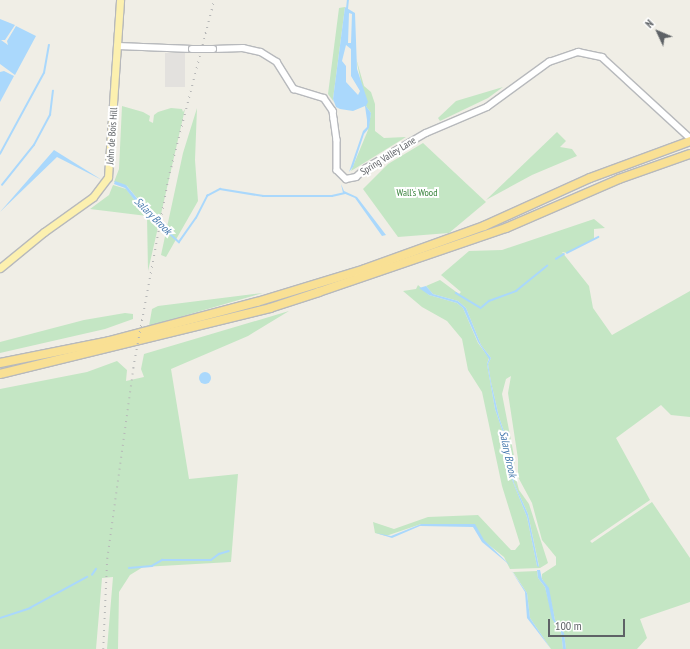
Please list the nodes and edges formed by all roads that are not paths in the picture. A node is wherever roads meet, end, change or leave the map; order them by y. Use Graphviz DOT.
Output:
graph roads {
  1 [pos="120,0"];
  2 [pos="118,46"];
  3 [pos="690,140"];
  4 [pos="690,154"];
  5 [pos="0,268"];
  6 [pos="0,363"];
  7 [pos="0,374"];
  1 -- 2 [label="main road, John de Bois Hill"];
  2 -- 3 [label="street, Spring Valley Lane, bridge"];
  2 -- 5 [label="main road, John de Bois Hill"];
  3 -- 6 [label="highway"];
  4 -- 7 [label="highway"];
}
